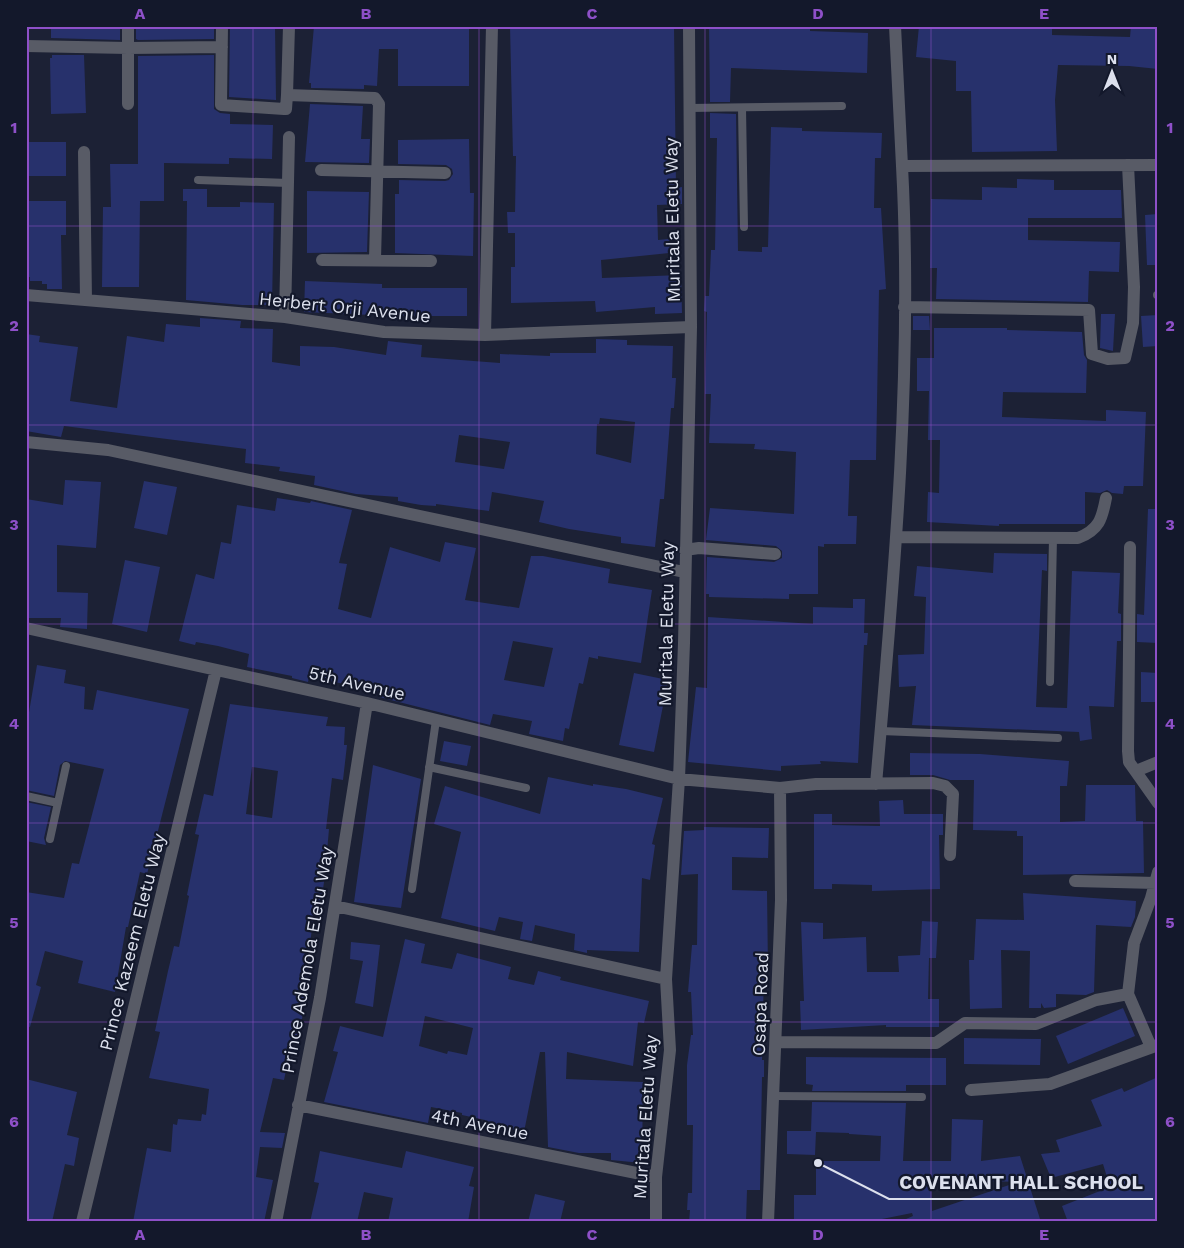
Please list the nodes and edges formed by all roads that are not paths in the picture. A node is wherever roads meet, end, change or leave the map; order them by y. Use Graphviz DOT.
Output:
graph roads {
  1 [pos="128,26"];
  2 [pos="222,26"];
  3 [pos="289,26"];
  4 [pos="492,26"];
  5 [pos="689,26"];
  6 [pos="894,26"];
  7 [pos="26,46"];
  8 [pos="222,47"];
  9 [pos="128,48"];
  10 [pos="287,95"];
  11 [pos="128,104"];
  12 [pos="842,106"];
  13 [pos="689,108"];
  14 [pos="742,108"];
  15 [pos="289,137"];
  16 [pos="84,152"];
  17 [pos="1128,165"];
  18 [pos="1158,165"];
  19 [pos="902,166"];
  20 [pos="321,170"];
  21 [pos="377,172"];
  22 [pos="445,173"];
  23 [pos="198,180"];
  24 [pos="288,182"];
  25 [pos="744,227"];
  26 [pos="322,260"];
  27 [pos="374,260"];
  28 [pos="431,261"];
  29 [pos="26,295"];
  30 [pos="86,300"];
  31 [pos="904,307"];
  32 [pos="285,317"];
  33 [pos="691,327"];
  34 [pos="485,335"];
  35 [pos="26,442"];
  36 [pos="1106,498"];
  37 [pos="898,537"];
  38 [pos="1053,538"];
  39 [pos="1130,546"];
  40 [pos="685,550"];
  41 [pos="775,554"];
  42 [pos="684,572"];
  43 [pos="26,628"];
  44 [pos="216,670"];
  45 [pos="1050,682"];
  46 [pos="367,703"];
  47 [pos="436,720"];
  48 [pos="881,731"];
  49 [pos="1058,738"];
  50 [pos="1158,762"];
  51 [pos="66,766"];
  52 [pos="430,767"];
  53 [pos="1136,771"];
  54 [pos="679,778"];
  55 [pos="876,784"];
  56 [pos="526,788"];
  57 [pos="780,788"];
  58 [pos="26,796"];
  59 [pos="58,803"];
  60 [pos="1158,803"];
  61 [pos="50,839"];
  62 [pos="950,855"];
  63 [pos="1075,882"];
  64 [pos="1156,887"];
  65 [pos="412,889"];
  66 [pos="335,906"];
  67 [pos="666,979"];
  68 [pos="1128,994"];
  69 [pos="776,1042"];
  70 [pos="1154,1046"];
  71 [pos="971,1090"];
  72 [pos="773,1096"];
  73 [pos="922,1097"];
  74 [pos="298,1105"];
  75 [pos="656,1177"];
  76 [pos="82,1222"];
  77 [pos="276,1222"];
  78 [pos="656,1222"];
  79 [pos="768,1222"];
  1 -- 9 [label="street"];
  2 -- 8 [label="street"];
  3 -- 10 [label="street"];
  4 -- 34 [label="street"];
  5 -- 13 [label="street, Muritala Eletu Way"];
  6 -- 19 [label="street"];
  7 -- 9 [label="street"];
  8 -- 9 [label="street"];
  8 -- 10 [label="street"];
  9 -- 11 [label="street"];
  10 -- 21 [label="street"];
  12 -- 14 [label="lane"];
  13 -- 14 [label="lane"];
  13 -- 33 [label="street, Muritala Eletu Way"];
  14 -- 25 [label="lane"];
  15 -- 24 [label="street"];
  16 -- 30 [label="street"];
  17 -- 18 [label="street"];
  17 -- 19 [label="street"];
  17 -- 31 [label="street"];
  19 -- 31 [label="street"];
  20 -- 21 [label="street"];
  21 -- 22 [label="street"];
  21 -- 27 [label="street"];
  23 -- 24 [label="lane"];
  24 -- 32 [label="street"];
  26 -- 27 [label="street"];
  27 -- 28 [label="street"];
  29 -- 30 [label="street, Herbert Orji Avenue"];
  30 -- 32 [label="street, Herbert Orji Avenue"];
  31 -- 37 [label="street"];
  32 -- 34 [label="street, Herbert Orji Avenue"];
  33 -- 34 [label="street, Herbert Orji Avenue"];
  33 -- 40 [label="street, Muritala Eletu Way"];
  35 -- 42 [label="street"];
  36 -- 38 [label="street"];
  37 -- 38 [label="street"];
  37 -- 48 [label="street"];
  38 -- 45 [label="lane"];
  39 -- 53 [label="street"];
  40 -- 41 [label="street"];
  40 -- 42 [label="street, Muritala Eletu Way"];
  42 -- 54 [label="street, Muritala Eletu Way"];
  43 -- 44 [label="street, 5th Avenue"];
  44 -- 46 [label="street, 5th Avenue"];
  44 -- 76 [label="street, Prince Kazeem Eletu Way"];
  46 -- 47 [label="street, 5th Avenue"];
  46 -- 66 [label="street, Prince Ademola Eletu Way"];
  47 -- 52 [label="lane"];
  47 -- 54 [label="street, 5th Avenue"];
  48 -- 49 [label="lane"];
  48 -- 55 [label="street"];
  50 -- 53 [label="street"];
  51 -- 59 [label="lane"];
  52 -- 56 [label="lane"];
  52 -- 65 [label="lane"];
  53 -- 60 [label="street"];
  54 -- 57 [label="street, 5th Avenue"];
  54 -- 67 [label="street, Muritala Eletu Way"];
  55 -- 57 [label="street, 5th Avenue"];
  55 -- 62 [label="street, 5th Avenue"];
  57 -- 69 [label="street, Osapa Road"];
  58 -- 59 [label="lane"];
  59 -- 61 [label="lane"];
  63 -- 64 [label="street"];
  64 -- 68 [label="street"];
  66 -- 67 [label="street"];
  66 -- 74 [label="street, Prince Ademola Eletu Way"];
  67 -- 75 [label="street, Muritala Eletu Way"];
  68 -- 69 [label="street"];
  68 -- 70 [label="street"];
  69 -- 72 [label="street, Osapa Road"];
  70 -- 71 [label="street"];
  72 -- 73 [label="lane"];
  72 -- 79 [label="street, Osapa Road"];
  74 -- 75 [label="street, 4th Avenue"];
  74 -- 77 [label="street, Prince Ademola Eletu Way"];
  75 -- 78 [label="street, Muritala Eletu Way"];
}
